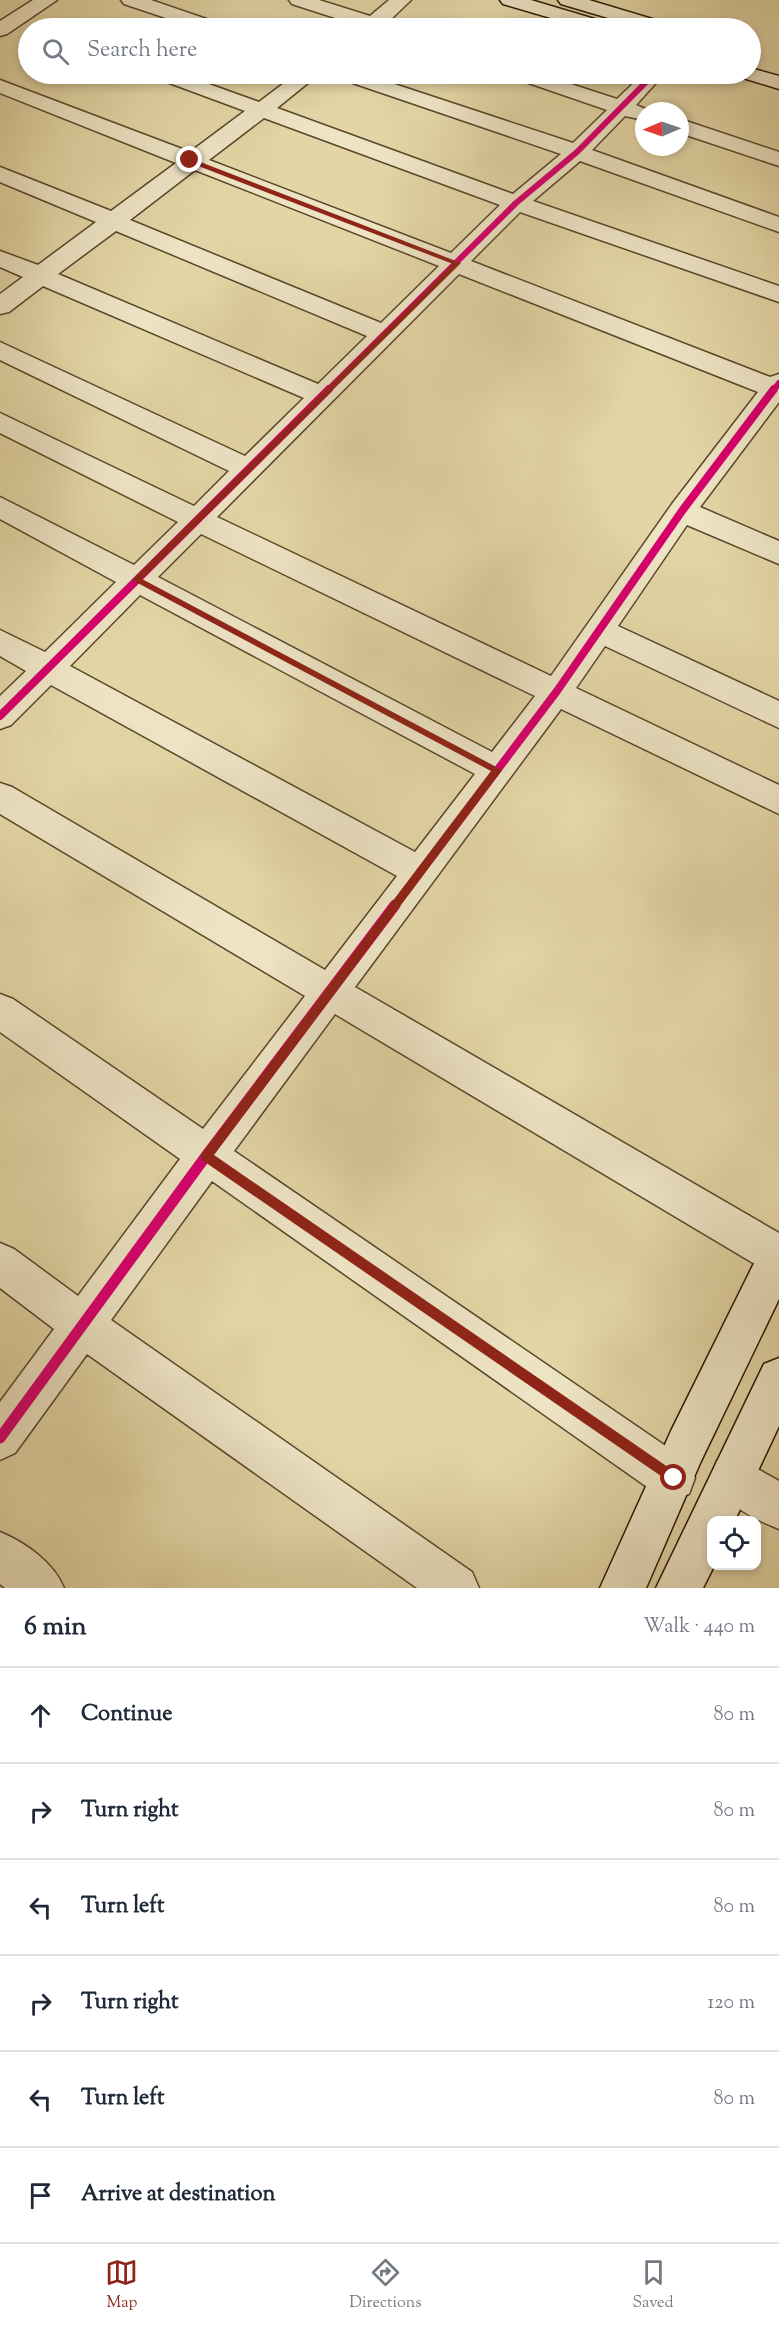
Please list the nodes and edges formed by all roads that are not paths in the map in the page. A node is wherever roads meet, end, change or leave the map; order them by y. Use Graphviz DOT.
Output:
graph roads {
  1 [pos="47,0"];
  2 [pos="131,0"];
  3 [pos="298,0"];
  4 [pos="401,0"];
  5 [pos="510,0"];
  6 [pos="568,0"];
  7 [pos="184,18"];
  8 [pos="351,18"];
  9 [pos="385,18"];
  10 [pos="570,18"];
  11 [pos="628,18"];
  12 [pos="5,22"];
  13 [pos="761,59"];
  14 [pos="779,65"];
  15 [pos="761,77"];
  16 [pos="779,83"];
  17 [pos="192,84"];
  18 [pos="295,84"];
  19 [pos="375,84"];
  20 [pos="551,84"];
  21 [pos="648,84"];
  22 [pos="0,86"];
  23 [pos="261,108"];
  24 [pos="633,111"];
  25 [pos="689,129"];
  26 [pos="577,152"];
  27 [pos="779,159"];
  28 [pos="190,160"];
  29 [pos="0,174"];
  30 [pos="516,202"];
  31 [pos="112,220"];
  32 [pos="779,225"];
  33 [pos="0,258"];
  34 [pos="457,263"];
  35 [pos="40,275"];
  36 [pos="779,294"];
  37 [pos="0,306"];
  38 [pos="385,334"];
  39 [pos="0,350"];
  40 [pos="778,387"];
  41 [pos="322,396"];
  42 [pos="0,422"];
  43 [pos="249,469"];
  44 [pos="0,507"];
  45 [pos="682,511"];
  46 [pos="196,521"];
  47 [pos="779,553"];
  48 [pos="136,580"];
  49 [pos="599,630"];
  50 [pos="0,642"];
  51 [pos="47,669"];
  52 [pos="557,691"];
  53 [pos="779,715"];
  54 [pos="0,716"];
  55 [pos="497,770"];
  56 [pos="0,797"];
  57 [pos="779,800"];
  58 [pos="420,872"];
  59 [pos="330,992"];
  60 [pos="0,1011"];
  61 [pos="206,1156"];
  62 [pos="779,1255"];
  63 [pos="0,1263"];
  64 [pos="82,1325"];
  65 [pos="779,1379"];
  66 [pos="0,1438"];
  67 [pos="733,1477"];
  68 [pos="674,1478"];
  69 [pos="779,1507"];
  70 [pos="714,1516"];
  71 [pos="707,1531"];
  72 [pos="0,1555"];
  73 [pos="41,1588"];
  74 [pos="456,1588"];
  75 [pos="623,1588"];
  76 [pos="679,1588"];
  1 -- 12 [label="street"];
  2 -- 7 [label="street"];
  3 -- 8 [label="street"];
  4 -- 9 [label="street"];
  5 -- 10 [label="street"];
  6 -- 11 [label="street"];
  13 -- 14 [label="street"];
  15 -- 16 [label="street"];
  17 -- 23 [label="street"];
  18 -- 23 [label="street"];
  19 -- 26 [label="street"];
  20 -- 24 [label="street"];
  21 -- 24 [label="street"];
  22 -- 28 [label="street"];
  23 -- 28 [label="street"];
  23 -- 30 [label="street"];
  24 -- 26 [label="street"];
  25 -- 27 [label="street"];
  26 -- 30 [label="street"];
  26 -- 32 [label="street"];
  28 -- 31 [label="street"];
  28 -- 34 [label="street"];
  29 -- 31 [label="street"];
  30 -- 34 [label="street"];
  30 -- 36 [label="street"];
  31 -- 35 [label="street"];
  31 -- 38 [label="street"];
  33 -- 35 [label="street"];
  34 -- 38 [label="street"];
  34 -- 40 [label="street"];
  35 -- 37 [label="street"];
  35 -- 41 [label="street"];
  38 -- 41 [label="street"];
  39 -- 43 [label="street"];
  40 -- 45 [label="street"];
  41 -- 43 [label="street"];
  42 -- 46 [label="street"];
  43 -- 46 [label="street"];
  44 -- 48 [label="street"];
  45 -- 47 [label="street"];
  45 -- 49 [label="street"];
  46 -- 48 [label="street"];
  46 -- 52 [label="street"];
  48 -- 51 [label="street"];
  48 -- 55 [label="street"];
  49 -- 52 [label="street"];
  49 -- 53 [label="street"];
  50 -- 51 [label="street"];
  51 -- 54 [label="street"];
  51 -- 58 [label="street"];
  52 -- 55 [label="street"];
  52 -- 57 [label="street"];
  55 -- 58 [label="street"];
  56 -- 59 [label="street"];
  58 -- 59 [label="street"];
  59 -- 61 [label="street"];
  59 -- 62 [label="street"];
  60 -- 61 [label="street"];
  61 -- 64 [label="street"];
  61 -- 68 [label="street"];
  62 -- 68 [label="street"];
  63 -- 64 [label="street"];
  64 -- 66 [label="street"];
  64 -- 74 [label="street"];
  65 -- 67 [label="street"];
  67 -- 69 [label="street"];
  67 -- 70 [label="street"];
  68 -- 75 [label="street"];
  71 -- 76 [label="street"];
  72 -- 73 [label="street"];
}
